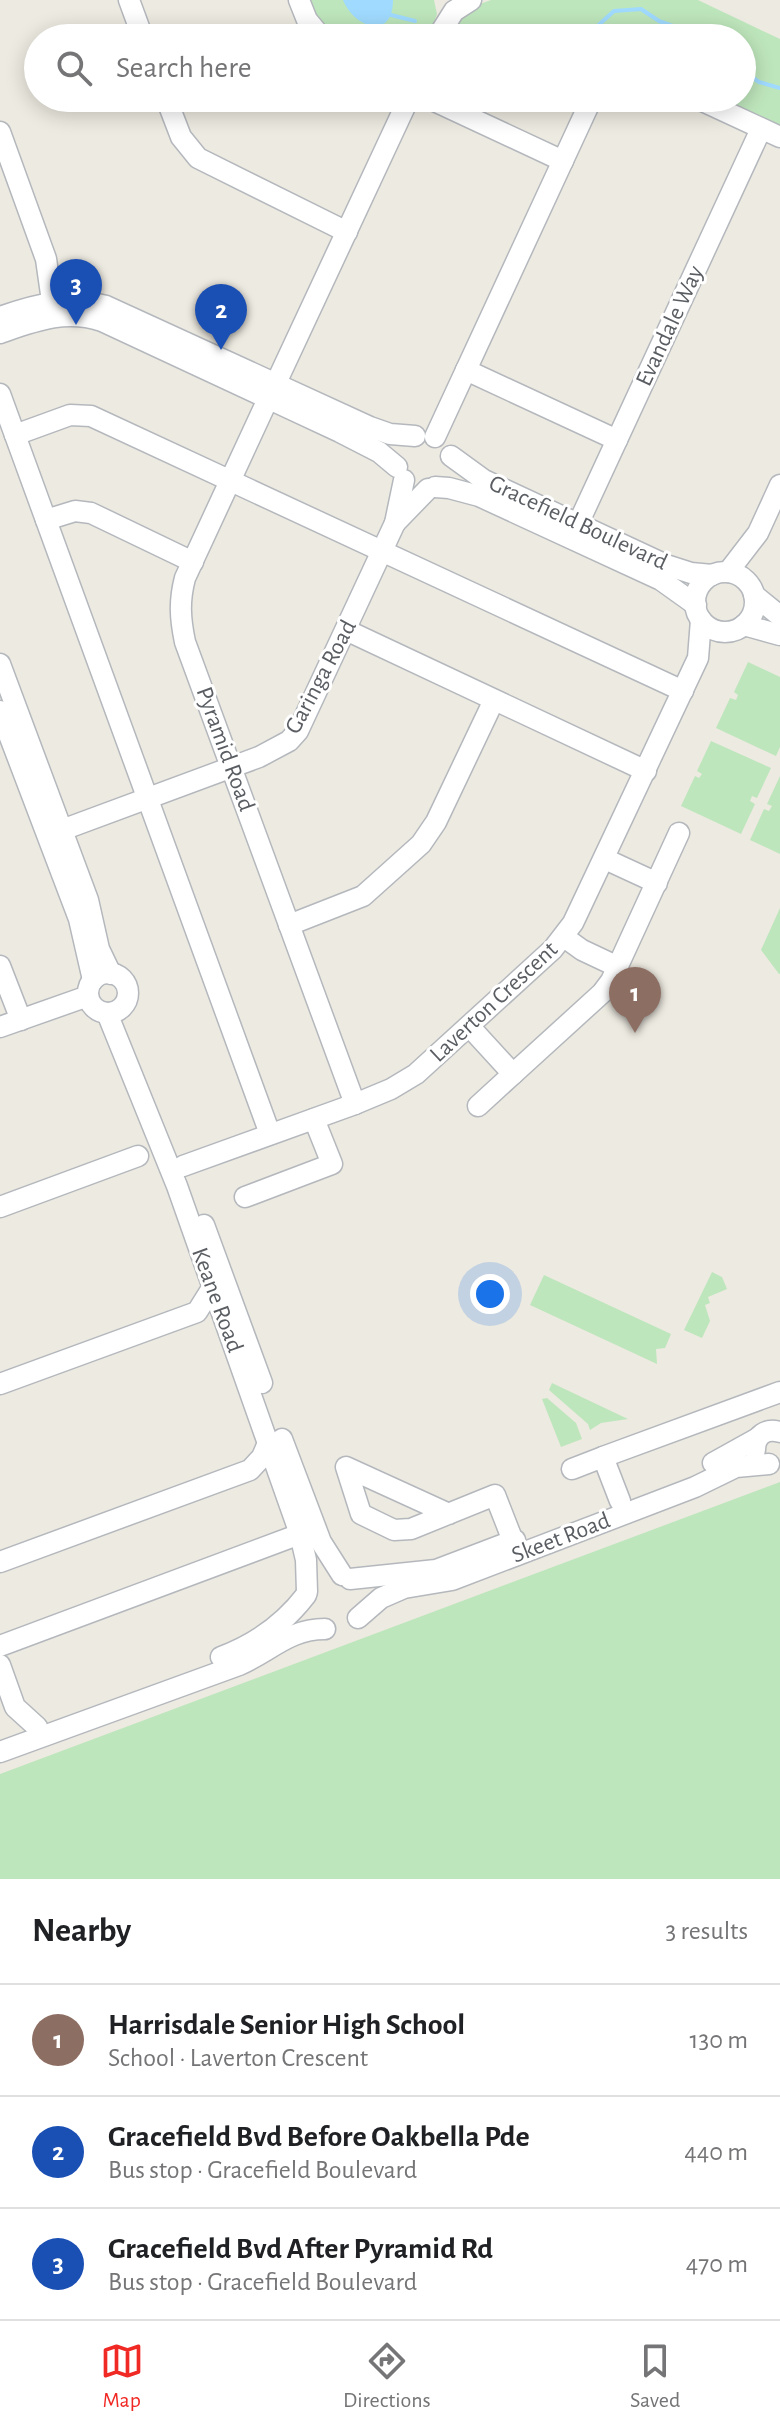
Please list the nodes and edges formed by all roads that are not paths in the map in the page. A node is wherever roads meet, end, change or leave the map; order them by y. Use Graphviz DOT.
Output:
graph roads {
  1 [pos="129,0"];
  2 [pos="299,0"];
  3 [pos="457,4"];
  4 [pos="138,24"];
  5 [pos="310,24"];
  6 [pos="445,24"];
  7 [pos="171,112"];
  8 [pos="403,112"];
  9 [pos="458,112"];
  10 [pos="586,112"];
  11 [pos="726,112"];
  12 [pos="0,132"];
  13 [pos="771,133"];
  14 [pos="563,161"];
  15 [pos="347,232"];
  16 [pos="52,301"];
  17 [pos="0,317"];
  18 [pos="0,333"];
  19 [pos="466,370"];
  20 [pos="272,391"];
  21 [pos="0,394"];
  22 [pos="344,424"];
  23 [pos="15,435"];
  24 [pos="425,437"];
  25 [pos="617,440"];
  26 [pos="451,456"];
  27 [pos="401,473"];
  28 [pos="232,481"];
  29 [pos="780,485"];
  30 [pos="432,488"];
  31 [pos="46,520"];
  32 [pos="395,523"];
  33 [pos="578,524"];
  34 [pos="382,552"];
  35 [pos="193,562"];
  36 [pos="735,581"];
  37 [pos="698,612"];
  38 [pos="780,616"];
  39 [pos="735,629"];
  40 [pos="346,630"];
  41 [pos="780,635"];
  42 [pos="698,658"];
  43 [pos="0,664"];
  44 [pos="683,691"];
  45 [pos="494,700"];
  46 [pos="0,711"];
  47 [pos="232,767"];
  48 [pos="646,771"];
  49 [pos="146,799"];
  50 [pos="62,830"];
  51 [pos="679,833"];
  52 [pos="605,859"];
  53 [pos="657,883"];
  54 [pos="289,925"];
  55 [pos="564,937"];
  56 [pos="0,966"];
  57 [pos="618,967"];
  58 [pos="97,983"];
  59 [pos="114,1011"];
  60 [pos="21,1020"];
  61 [pos="469,1026"];
  62 [pos="0,1027"];
  63 [pos="513,1074"];
  64 [pos="355,1104"];
  65 [pos="478,1106"];
  66 [pos="314,1119"];
  67 [pos="155,1132"];
  68 [pos="270,1134"];
  69 [pos="138,1156"];
  70 [pos="176,1169"];
  71 [pos="245,1197"];
  72 [pos="0,1207"];
  73 [pos="212,1288"];
  74 [pos="197,1312"];
  75 [pos="225,1323"];
  76 [pos="0,1384"];
  77 [pos="780,1392"];
  78 [pos="774,1433"];
  79 [pos="268,1443"];
  80 [pos="603,1457"];
  81 [pos="774,1463"];
  82 [pos="572,1469"];
  83 [pos="250,1470"];
  84 [pos="284,1487"];
  85 [pos="620,1501"];
  86 [pos="449,1514"];
  87 [pos="300,1534"];
  88 [pos="513,1541"];
  89 [pos="0,1562"];
  90 [pos="346,1577"];
  91 [pos="307,1593"];
  92 [pos="358,1618"];
  93 [pos="325,1629"];
  94 [pos="0,1646"];
  95 [pos="0,1665"];
  96 [pos="37,1727"];
  97 [pos="0,1741"];
  98 [pos="0,1752"];
  1 -- 4 [label="street"];
  2 -- 5 [label="street"];
  3 -- 6 [label="street"];
  7 -- 15 [label="street"];
  8 -- 15 [label="street, Pyramid Road"];
  9 -- 14 [label="street"];
  10 -- 14 [label="street"];
  11 -- 13 [label="street"];
  12 -- 16 [label="street"];
  13 -- 25 [label="street, Evandale Way"];
  14 -- 19 [label="street"];
  15 -- 20 [label="street, Pyramid Road"];
  16 -- 17 [label="street"];
  16 -- 20 [label="street"];
  18 -- 20 [label="street"];
  19 -- 24 [label="street"];
  19 -- 25 [label="street"];
  20 -- 22 [label="street"];
  20 -- 28 [label="street, Pyramid Road"];
  21 -- 23 [label="street"];
  22 -- 24 [label="street"];
  22 -- 27 [label="street"];
  23 -- 28 [label="street"];
  23 -- 31 [label="street"];
  24 -- 26 [label="street"];
  24 -- 27 [label="street"];
  25 -- 33 [label="street, Evandale Way"];
  26 -- 30 [label="street"];
  26 -- 33 [label="street, Gracefield Boulevard"];
  27 -- 30 [label="street"];
  27 -- 32 [label="street, Garinga Road"];
  28 -- 34 [label="street"];
  28 -- 35 [label="street, Pyramid Road"];
  29 -- 36 [label="street"];
  30 -- 32 [label="street, Garinga Road"];
  30 -- 37 [label="street, Gracefield Boulevard"];
  31 -- 35 [label="street"];
  31 -- 49 [label="street"];
  32 -- 34 [label="street, Garinga Road"];
  33 -- 36 [label="street, Gracefield Boulevard"];
  34 -- 40 [label="street, Garinga Road"];
  34 -- 44 [label="street"];
  35 -- 47 [label="street, Pyramid Road"];
  36 -- 37 [label="street"];
  36 -- 38 [label="street, Gracefield Boulevard"];
  36 -- 39 [label="street"];
  37 -- 39 [label="street"];
  37 -- 42 [label="street, Laverton Crescent"];
  39 -- 41 [label="street"];
  39 -- 42 [label="street, Laverton Crescent"];
  40 -- 45 [label="street"];
  40 -- 47 [label="street, Garinga Road"];
  42 -- 44 [label="street, Laverton Crescent"];
  43 -- 50 [label="street, Keane Road"];
  44 -- 48 [label="street, Laverton Crescent"];
  45 -- 48 [label="street"];
  45 -- 54 [label="street"];
  46 -- 58 [label="street, Keane Road"];
  47 -- 49 [label="street, Garinga Road"];
  47 -- 54 [label="street, Pyramid Road"];
  48 -- 52 [label="street, Laverton Crescent"];
  49 -- 50 [label="street, Garinga Road"];
  49 -- 68 [label="street"];
  50 -- 58 [label="street, Keane Road"];
  51 -- 53 [label="street"];
  52 -- 53 [label="street"];
  52 -- 55 [label="street, Laverton Crescent"];
  53 -- 57 [label="street"];
  54 -- 64 [label="street, Pyramid Road"];
  55 -- 57 [label="street"];
  55 -- 61 [label="street, Laverton Crescent"];
  56 -- 60 [label="street"];
  57 -- 63 [label="street"];
  58 -- 59 [label="street, Keane Road"];
  58 -- 59 [label="street, Keane Road"];
  58 -- 60 [label="street"];
  59 -- 67 [label="street, Keane Road"];
  59 -- 70 [label="street, Keane Road"];
  60 -- 62 [label="street"];
  61 -- 63 [label="street"];
  61 -- 64 [label="street, Laverton Crescent"];
  63 -- 65 [label="street"];
  64 -- 66 [label="street, Laverton Crescent"];
  66 -- 68 [label="street, Laverton Crescent"];
  66 -- 71 [label="street"];
  67 -- 69 [label="street"];
  67 -- 70 [label="street, Keane Road"];
  68 -- 70 [label="street, Laverton Crescent"];
  69 -- 70 [label="street"];
  69 -- 72 [label="street"];
  70 -- 73 [label="street, Keane Road"];
  70 -- 90 [label="street, Keane Road"];
  73 -- 74 [label="street"];
  73 -- 75 [label="street, Keane Road"];
  74 -- 75 [label="street"];
  74 -- 76 [label="street"];
  75 -- 79 [label="street, Keane Road"];
  77 -- 80 [label="street"];
  78 -- 81 [label="street"];
  78 -- 85 [label="street, Skeet Road"];
  79 -- 83 [label="street"];
  79 -- 84 [label="street, Keane Road"];
  80 -- 82 [label="street"];
  80 -- 85 [label="street"];
  81 -- 92 [label="street, Skeet Road"];
  83 -- 84 [label="street"];
  83 -- 89 [label="street"];
  84 -- 87 [label="street, Keane Road"];
  85 -- 88 [label="street, Skeet Road"];
  86 -- 86 [label="street"];
  86 -- 88 [label="street"];
  87 -- 91 [label="street, Keane Road"];
  87 -- 94 [label="street"];
  88 -- 90 [label="street, Skeet Road"];
  90 -- 91 [label="street"];
  90 -- 92 [label="street"];
  91 -- 93 [label="street"];
  91 -- 96 [label="street"];
  92 -- 93 [label="street"];
  93 -- 98 [label="street"];
  95 -- 96 [label="street"];
  96 -- 97 [label="street"];
}
